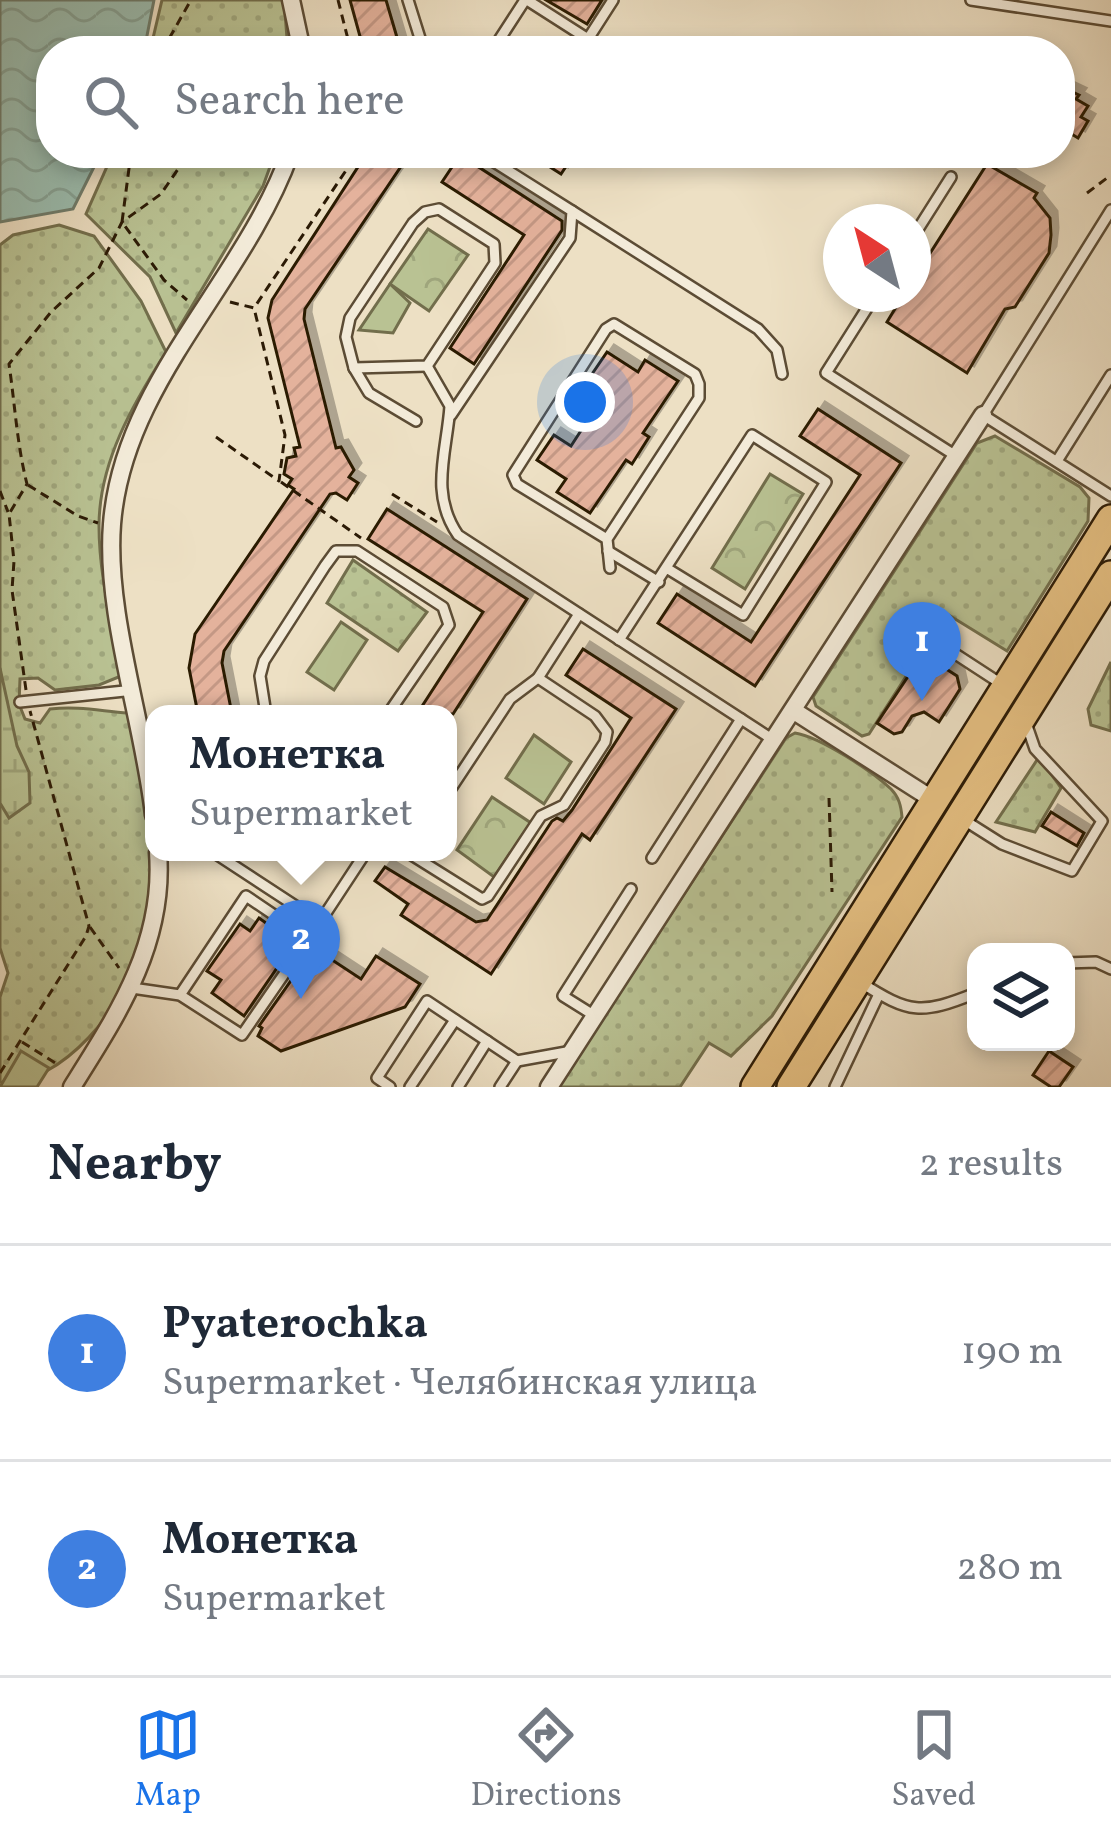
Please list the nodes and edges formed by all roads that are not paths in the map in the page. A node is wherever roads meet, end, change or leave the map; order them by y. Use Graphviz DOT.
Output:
graph roads {
  1 [pos="292,0"];
  2 [pos="408,0"];
  3 [pos="526,0"];
  4 [pos="613,0"];
  5 [pos="971,0"];
  6 [pos="1111,21"];
  7 [pos="299,36"];
  8 [pos="419,36"];
  9 [pos="502,36"];
  10 [pos="583,36"];
  11 [pos="590,36"];
  12 [pos="283,168"];
  13 [pos="503,168"];
  14 [pos="951,177"];
  15 [pos="931,209"];
  16 [pos="1111,210"];
  17 [pos="572,212"];
  18 [pos="865,312"];
  19 [pos="427,367"];
  20 [pos="354,368"];
  21 [pos="782,374"];
  22 [pos="1111,375"];
  23 [pos="982,415"];
  24 [pos="449,417"];
  25 [pos="416,421"];
  26 [pos="956,456"];
  27 [pos="1057,461"];
  28 [pos="1111,496"];
  29 [pos="1111,519"];
  30 [pos="608,545"];
  31 [pos="610,568"];
  32 [pos="668,569"];
  33 [pos="1111,575"];
  34 [pos="659,582"];
  35 [pos="579,614"];
  36 [pos="619,640"];
  37 [pos="937,642"];
  38 [pos="538,678"];
  39 [pos="1008,688"];
  40 [pos="134,690"];
  41 [pos="24,702"];
  42 [pos="265,705"];
  43 [pos="394,705"];
  44 [pos="794,711"];
  45 [pos="1023,716"];
  46 [pos="741,719"];
  47 [pos="775,741"];
  48 [pos="145,759"];
  49 [pos="457,779"];
  50 [pos="935,801"];
  51 [pos="960,817"];
  52 [pos="652,858"];
  53 [pos="157,861"];
  54 [pos="228,861"];
  55 [pos="360,861"];
  56 [pos="422,861"];
  57 [pos="631,889"];
  58 [pos="320,922"];
  59 [pos="308,938"];
  60 [pos="830,963"];
  61 [pos="1075,963"];
  62 [pos="1111,969"];
  63 [pos="867,987"];
  64 [pos="132,988"];
  65 [pos="180,995"];
  66 [pos="967,996"];
  67 [pos="595,1016"];
  68 [pos="455,1020"];
  69 [pos="487,1041"];
  70 [pos="572,1051"];
  71 [pos="517,1061"];
  72 [pos="757,1086"];
  73 [pos="72,1087"];
  74 [pos="390,1087"];
  75 [pos="410,1087"];
  76 [pos="458,1087"];
  77 [pos="500,1087"];
  78 [pos="549,1087"];
  79 [pos="791,1087"];
  80 [pos="835,1087"];
  1 -- 7 [label="street"];
  2 -- 8 [label="lane"];
  3 -- 9 [label="lane"];
  3 -- 10 [label="lane"];
  4 -- 11 [label="lane"];
  5 -- 6 [label="lane"];
  12 -- 40 [label="street"];
  13 -- 17 [label="lane"];
  14 -- 15 [label="lane"];
  16 -- 23 [label="lane"];
  17 -- 21 [label="lane"];
  17 -- 24 [label="lane"];
  18 -- 26 [label="lane"];
  19 -- 20 [label="lane"];
  19 -- 20 [label="lane"];
  19 -- 24 [label="lane"];
  20 -- 25 [label="lane"];
  22 -- 27 [label="lane"];
  23 -- 26 [label="street"];
  23 -- 27 [label="lane"];
  24 -- 35 [label="lane"];
  26 -- 44 [label="street"];
  27 -- 28 [label="lane"];
  29 -- 39 [label="main road"];
  30 -- 30 [label="lane"];
  30 -- 31 [label="lane"];
  30 -- 34 [label="lane"];
  32 -- 32 [label="lane"];
  32 -- 34 [label="lane"];
  33 -- 45 [label="main road"];
  34 -- 36 [label="lane"];
  35 -- 36 [label="lane"];
  35 -- 38 [label="lane"];
  36 -- 46 [label="lane"];
  37 -- 39 [label="lane"];
  38 -- 49 [label="lane"];
  38 -- 56 [label="lane"];
  39 -- 50 [label="main road"];
  40 -- 41 [label="lane"];
  40 -- 48 [label="street"];
  42 -- 43 [label="lane"];
  44 -- 47 [label="street"];
  44 -- 50 [label="street"];
  45 -- 51 [label="main road"];
  45 -- 51 [label="lane"];
  46 -- 47 [label="lane"];
  46 -- 52 [label="lane"];
  47 -- 67 [label="street"];
  50 -- 51 [label="main road"];
  50 -- 60 [label="main road"];
  51 -- 63 [label="main road"];
  53 -- 64 [label="street"];
  54 -- 58 [label="lane"];
  55 -- 58 [label="lane"];
  57 -- 67 [label="lane"];
  58 -- 59 [label="lane"];
  59 -- 65 [label="lane"];
  59 -- 65 [label="lane"];
  60 -- 63 [label="main road"];
  60 -- 72 [label="main road"];
  61 -- 62 [label="lane"];
  63 -- 66 [label="lane"];
  63 -- 79 [label="main road"];
  63 -- 80 [label="lane"];
  64 -- 65 [label="lane"];
  64 -- 73 [label="street"];
  67 -- 70 [label="street"];
  68 -- 69 [label="lane"];
  68 -- 74 [label="lane"];
  68 -- 75 [label="lane"];
  69 -- 71 [label="lane"];
  69 -- 76 [label="lane"];
  70 -- 71 [label="lane"];
  70 -- 78 [label="street"];
  71 -- 77 [label="lane"];
}
